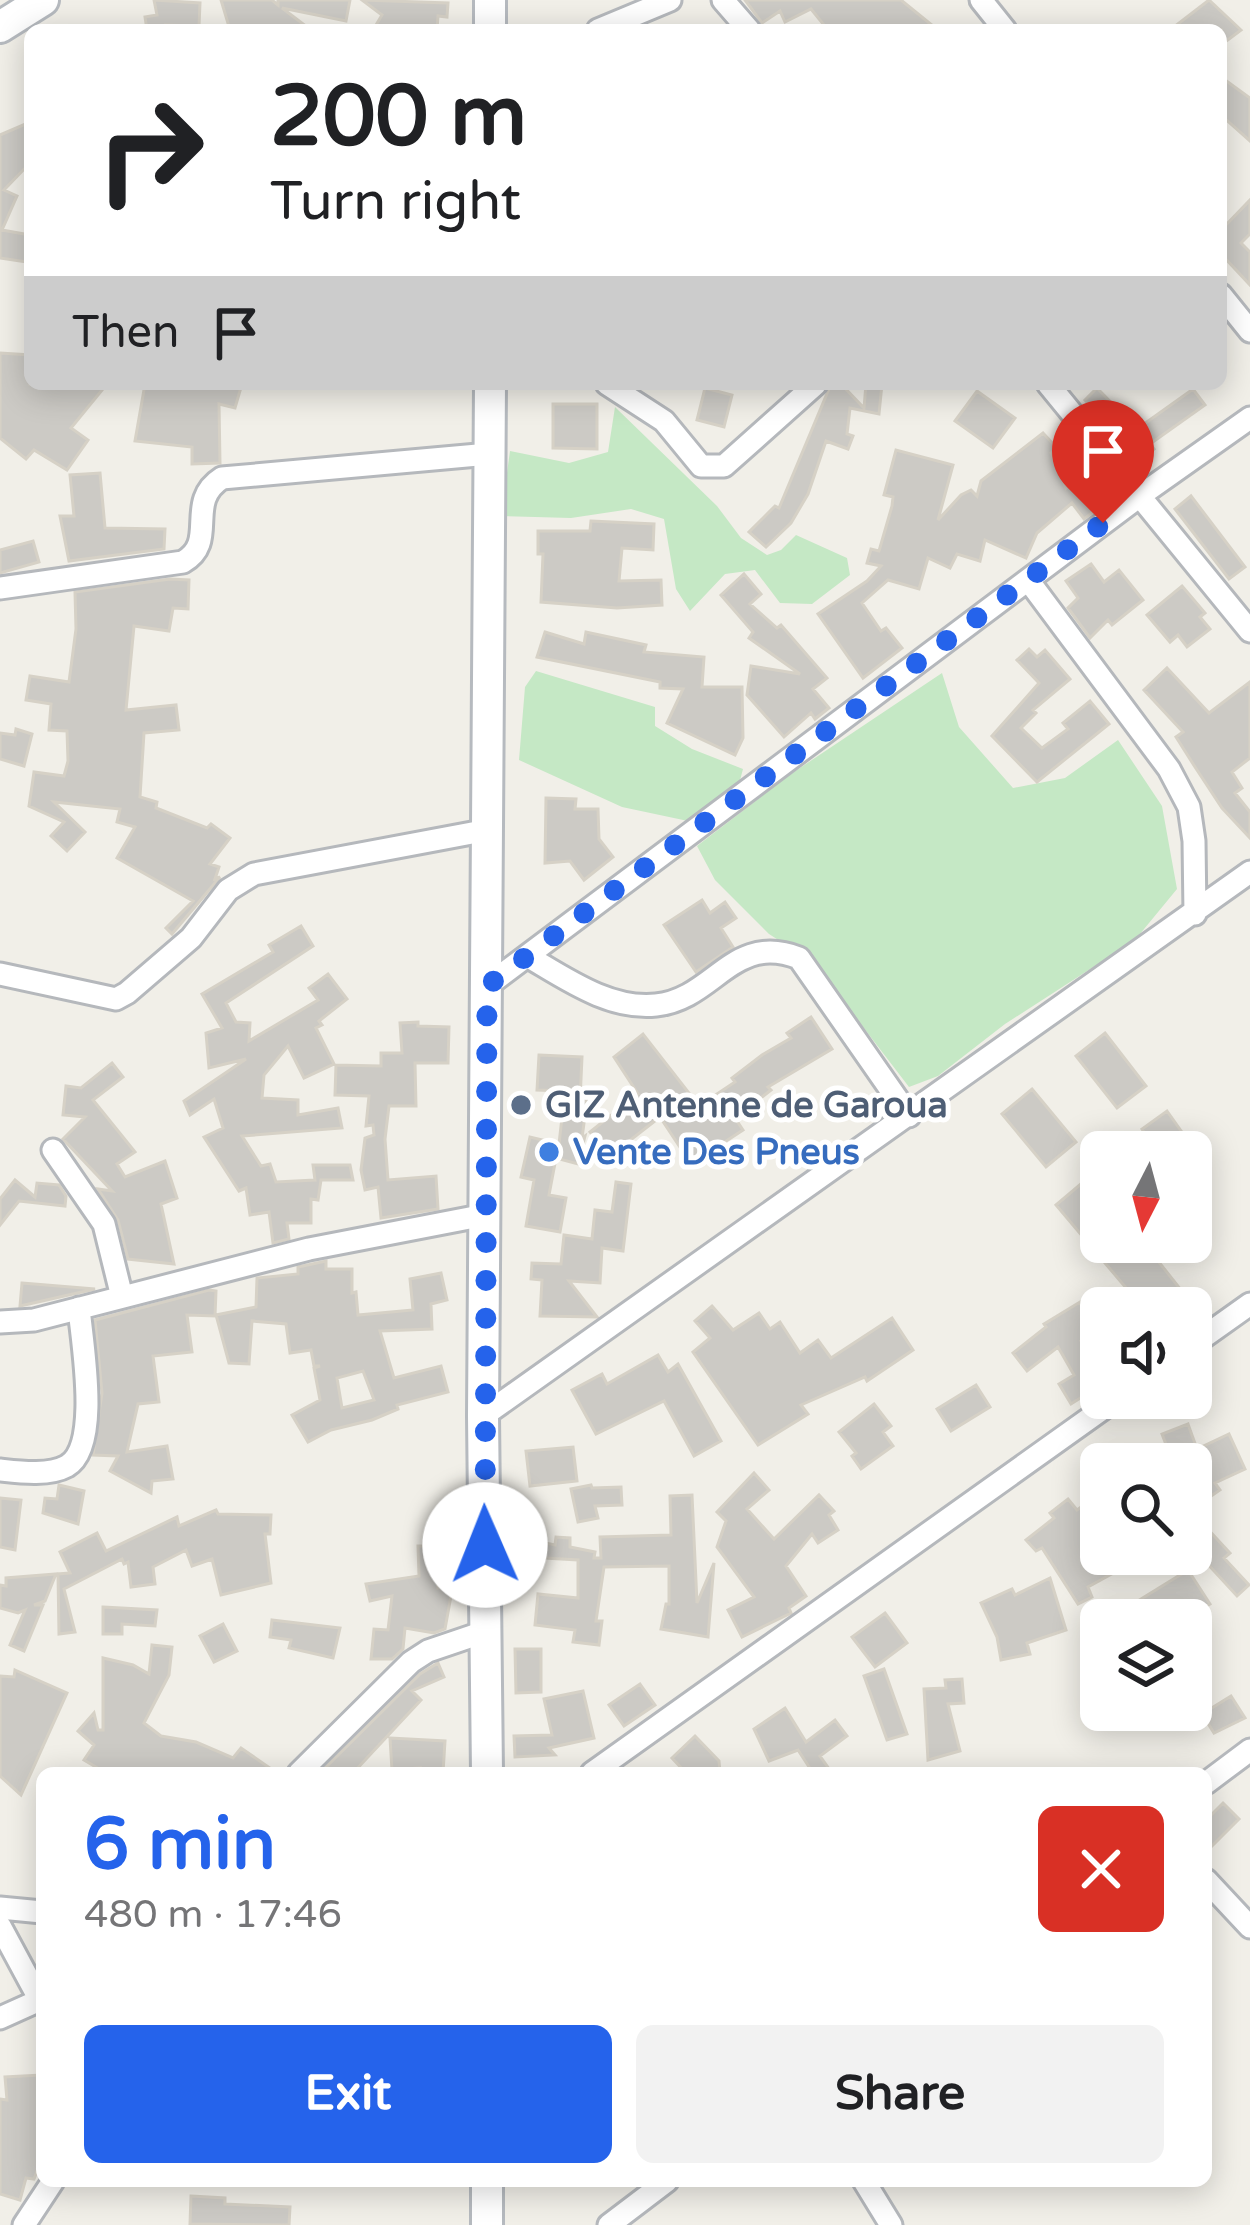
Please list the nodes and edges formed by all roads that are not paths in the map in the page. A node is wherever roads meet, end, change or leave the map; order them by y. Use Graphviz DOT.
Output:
graph roads {
  1 [pos="43,0"];
  2 [pos="670,0"];
  3 [pos="723,0"];
  4 [pos="981,0"];
  5 [pos="612,24"];
  6 [pos="744,24"];
  7 [pos="1000,24"];
  8 [pos="0,27"];
  9 [pos="1227,303"];
  10 [pos="1250,331"];
  11 [pos="490,390"];
  12 [pos="616,390"];
  13 [pos="809,390"];
  14 [pos="1053,390"];
  15 [pos="1250,418"];
  16 [pos="489,454"];
  17 [pos="1141,495"];
  18 [pos="1028,580"];
  19 [pos="0,588"];
  20 [pos="1250,631"];
  21 [pos="488,830"];
  22 [pos="1250,872"];
  23 [pos="1195,914"];
  24 [pos="527,956"];
  25 [pos="0,974"];
  26 [pos="487,986"];
  27 [pos="909,1116"];
  28 [pos="53,1150"];
  29 [pos="485,1215"];
  30 [pos="122,1297"];
  31 [pos="1250,1304"];
  32 [pos="79,1308"];
  33 [pos="0,1322"];
  34 [pos="1212,1331"];
  35 [pos="483,1416"];
  36 [pos="1089,1419"];
  37 [pos="0,1470"];
  38 [pos="487,1631"];
  39 [pos="1250,1750"];
  40 [pos="304,1767"];
  41 [pos="487,1767"];
  42 [pos="600,1767"];
  43 [pos="1212,1778"];
  44 [pos="1212,1886"];
  45 [pos="0,1907"];
  46 [pos="36,1911"];
  47 [pos="0,1926"];
  48 [pos="1250,1927"];
  49 [pos="36,1993"];
  50 [pos="36,2004"];
  51 [pos="0,2018"];
  52 [pos="49,2187"];
  53 [pos="487,2187"];
  54 [pos="660,2187"];
  55 [pos="868,2187"];
  56 [pos="24,2225"];
  57 [pos="487,2225"];
  58 [pos="609,2225"];
  59 [pos="891,2225"];
  1 -- 8 [label="street"];
  2 -- 5 [label="street"];
  3 -- 6 [label="street"];
  4 -- 7 [label="street"];
  9 -- 10 [label="street"];
  11 -- 16 [label="street"];
  12 -- 13 [label="street"];
  14 -- 17 [label="street"];
  15 -- 17 [label="street"];
  16 -- 19 [label="street"];
  16 -- 21 [label="street"];
  17 -- 18 [label="street"];
  17 -- 20 [label="street"];
  18 -- 23 [label="street"];
  18 -- 24 [label="street"];
  21 -- 25 [label="street"];
  21 -- 26 [label="street"];
  22 -- 23 [label="street"];
  23 -- 27 [label="street"];
  24 -- 26 [label="street"];
  24 -- 27 [label="street"];
  26 -- 29 [label="street"];
  27 -- 35 [label="street"];
  28 -- 30 [label="street"];
  29 -- 30 [label="street"];
  29 -- 35 [label="street"];
  30 -- 32 [label="street"];
  31 -- 34 [label="street"];
  32 -- 33 [label="street"];
  32 -- 37 [label="street"];
  35 -- 38 [label="street"];
  36 -- 42 [label="street"];
  38 -- 40 [label="street"];
  38 -- 41 [label="street"];
  39 -- 43 [label="street"];
  44 -- 48 [label="street"];
  45 -- 46 [label="street"];
  47 -- 49 [label="street"];
  50 -- 51 [label="street"];
  52 -- 56 [label="street"];
  53 -- 57 [label="street"];
  54 -- 58 [label="street"];
  55 -- 59 [label="street"];
}
